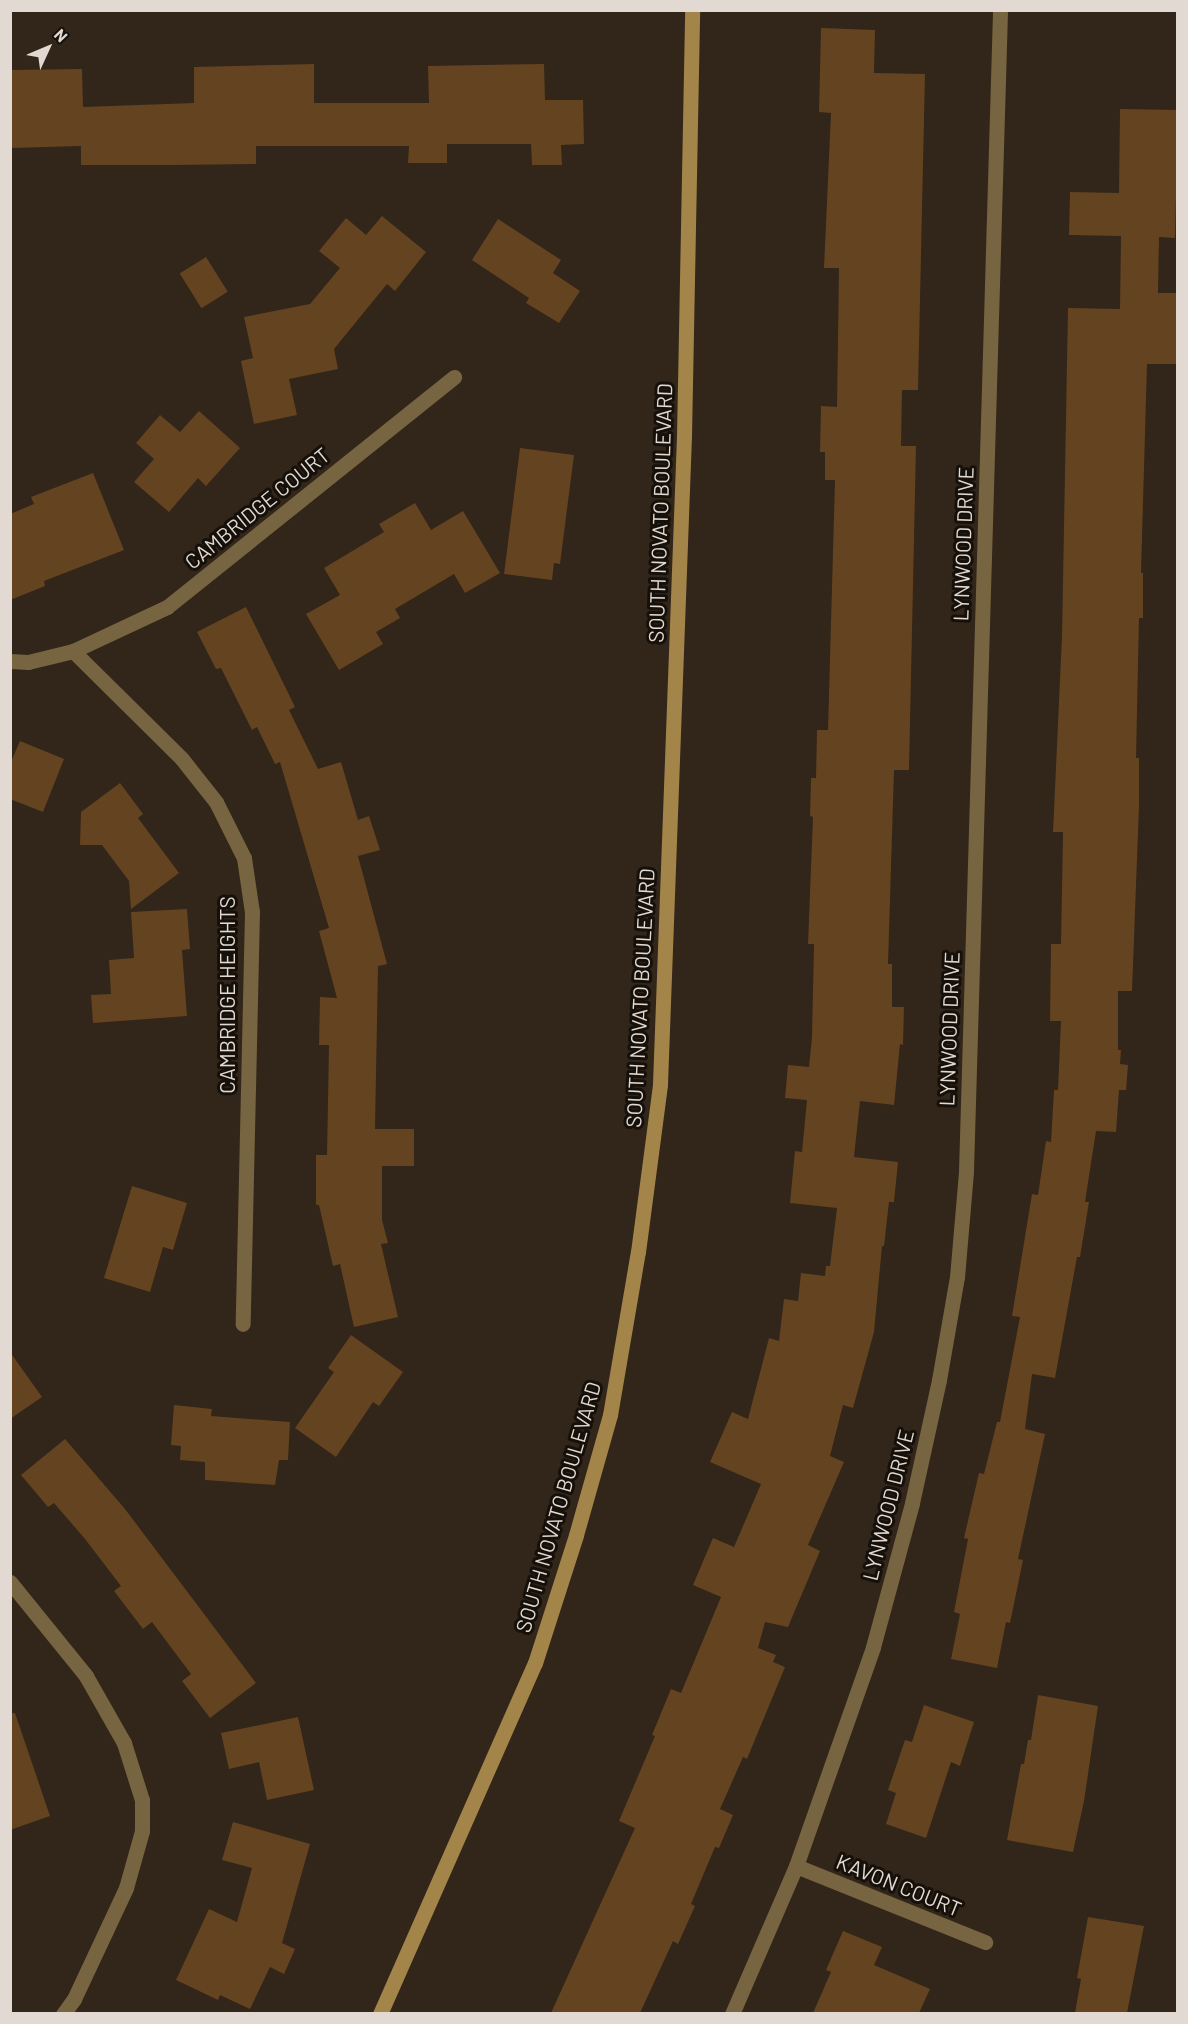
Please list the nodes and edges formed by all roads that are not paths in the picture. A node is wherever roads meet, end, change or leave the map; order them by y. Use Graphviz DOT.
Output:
graph roads {
  1 [pos="692,10"];
  2 [pos="1000,10"];
  3 [pos="454,377"];
  4 [pos="73,651"];
  5 [pos="10,661"];
  6 [pos="243,1324"];
  7 [pos="10,1582"];
  8 [pos="796,1866"];
  9 [pos="985,1942"];
  10 [pos="63,2013"];
  11 [pos="380,2013"];
  12 [pos="732,2013"];
  1 -- 11 [label="main road, SOUTH NOVATO BOULEVARD"];
  2 -- 8 [label="street, LYNWOOD DRIVE"];
  3 -- 4 [label="street, CAMBRIDGE COURT"];
  4 -- 5 [label="street"];
  4 -- 6 [label="street, CAMBRIDGE HEIGHTS"];
  7 -- 10 [label="street"];
  8 -- 9 [label="street, KAVON COURT"];
  8 -- 12 [label="street, LYNWOOD DRIVE"];
}
